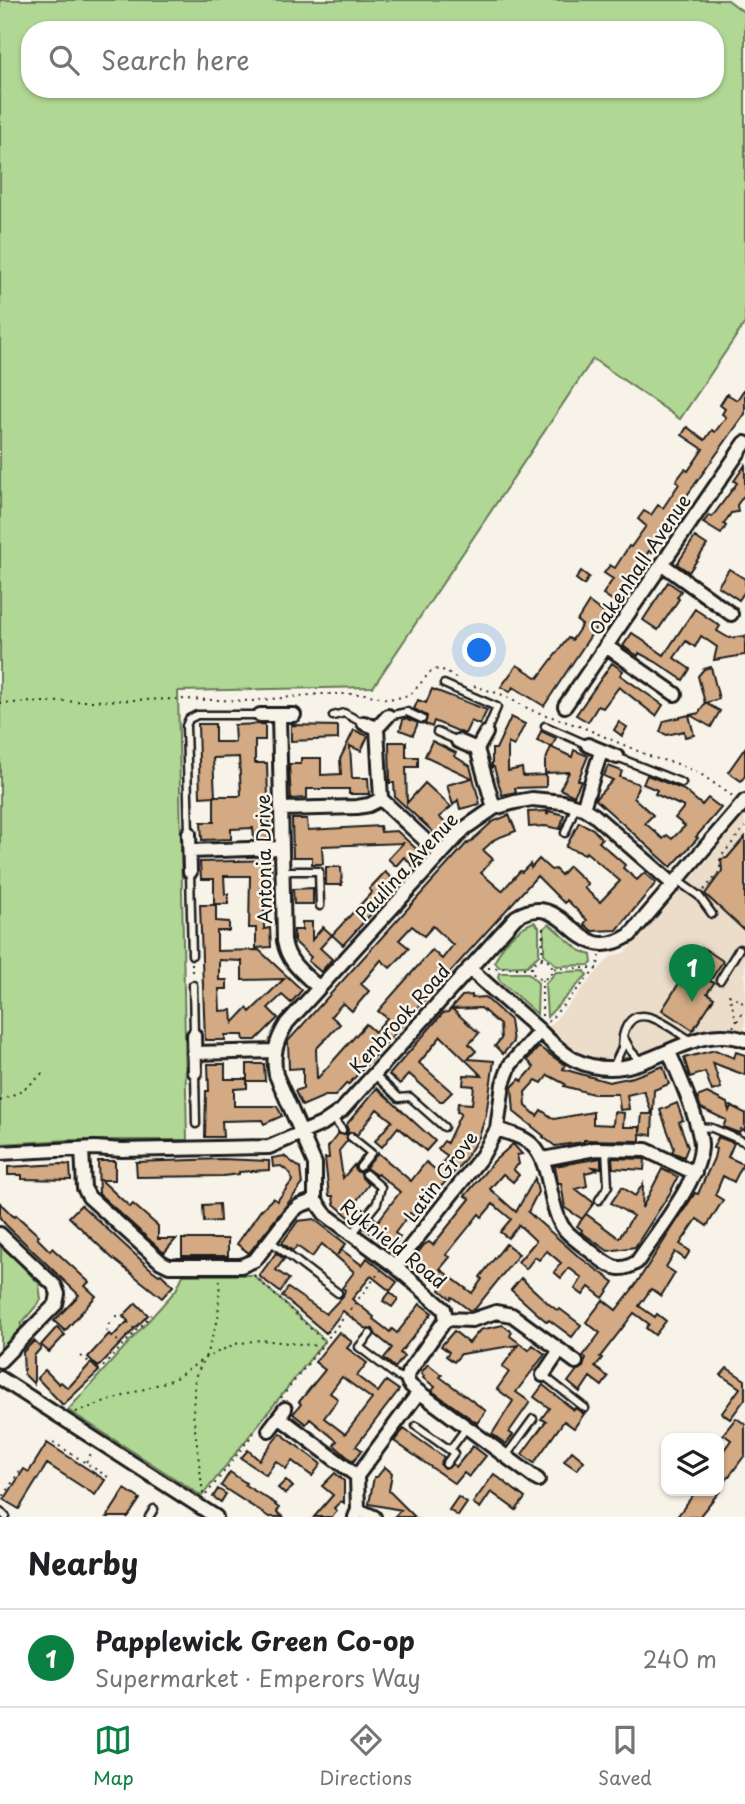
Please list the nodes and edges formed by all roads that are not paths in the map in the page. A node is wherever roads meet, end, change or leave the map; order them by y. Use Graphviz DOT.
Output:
graph roads {
  1 [pos="745,443"];
  2 [pos="662,564"];
  3 [pos="731,614"];
  4 [pos="606,646"];
  5 [pos="444,684"];
  6 [pos="676,694"];
  7 [pos="565,706"];
  8 [pos="260,715"];
  9 [pos="279,715"];
  10 [pos="294,715"];
  11 [pos="333,716"];
  12 [pos="388,716"];
  13 [pos="422,719"];
  14 [pos="364,723"];
  15 [pos="545,726"];
  16 [pos="377,728"];
  17 [pos="437,732"];
  18 [pos="486,733"];
  19 [pos="458,741"];
  20 [pos="587,745"];
  21 [pos="477,749"];
  22 [pos="601,752"];
  23 [pos="617,757"];
  24 [pos="682,783"];
  25 [pos="381,799"];
  26 [pos="745,802"];
  27 [pos="580,807"];
  28 [pos="494,808"];
  29 [pos="281,809"];
  30 [pos="189,833"];
  31 [pos="565,833"];
  32 [pos="282,848"];
  33 [pos="190,851"];
  34 [pos="441,855"];
  35 [pos="190,872"];
  36 [pos="282,872"];
  37 [pos="676,883"];
  38 [pos="320,906"];
  39 [pos="712,914"];
  40 [pos="739,949"];
  41 [pos="192,956"];
  42 [pos="469,968"];
  43 [pos="720,980"];
  44 [pos="193,985"];
  45 [pos="319,988"];
  46 [pos="544,1027"];
  47 [pos="194,1035"];
  48 [pos="623,1036"];
  49 [pos="745,1040"];
  50 [pos="692,1041"];
  51 [pos="275,1051"];
  52 [pos="669,1052"];
  53 [pos="194,1054"];
  54 [pos="642,1063"];
  55 [pos="613,1068"];
  56 [pos="195,1072"];
  57 [pos="374,1074"];
  58 [pos="333,1118"];
  59 [pos="196,1124"];
  60 [pos="444,1127"];
  61 [pos="697,1127"];
  62 [pos="497,1129"];
  63 [pos="342,1130"];
  64 [pos="302,1132"];
  65 [pos="351,1137"];
  66 [pos="745,1142"];
  67 [pos="82,1149"];
  68 [pos="606,1149"];
  69 [pos="0,1153"];
  70 [pos="543,1159"];
  71 [pos="360,1167"];
  72 [pos="695,1173"];
  73 [pos="366,1174"];
  74 [pos="314,1200"];
  75 [pos="599,1200"];
  76 [pos="0,1234"];
  77 [pos="352,1234"];
  78 [pos="270,1241"];
  79 [pos="392,1263"];
  80 [pos="338,1293"];
  81 [pos="446,1319"];
  82 [pos="370,1334"];
  83 [pos="560,1350"];
  84 [pos="0,1361"];
  85 [pos="576,1362"];
  86 [pos="543,1375"];
  87 [pos="0,1378"];
  88 [pos="406,1379"];
  89 [pos="419,1392"];
  90 [pos="585,1408"];
  91 [pos="533,1419"];
  92 [pos="416,1426"];
  93 [pos="265,1427"];
  94 [pos="467,1427"];
  95 [pos="450,1450"];
  96 [pos="506,1456"];
  97 [pos="446,1464"];
  98 [pos="357,1476"];
  99 [pos="538,1480"];
  100 [pos="154,1509"];
  101 [pos="0,1511"];
  102 [pos="356,1514"];
  103 [pos="6,1517"];
  104 [pos="149,1517"];
  105 [pos="216,1517"];
  106 [pos="374,1517"];
  1 -- 2 [label="street, Oakenhall Avenue"];
  2 -- 3 [label="street"];
  2 -- 4 [label="street, Oakenhall Avenue"];
  4 -- 6 [label="street"];
  4 -- 7 [label="street, Oakenhall Avenue"];
  5 -- 18 [label="lane"];
  8 -- 9 [label="street"];
  8 -- 30 [label="lane"];
  9 -- 10 [label="street"];
  9 -- 29 [label="street, Antonia Drive"];
  11 -- 14 [label="lane"];
  12 -- 13 [label="lane"];
  12 -- 16 [label="street"];
  14 -- 16 [label="street"];
  15 -- 20 [label="lane"];
  16 -- 25 [label="street"];
  17 -- 19 [label="lane"];
  18 -- 21 [label="street"];
  19 -- 21 [label="street"];
  20 -- 22 [label="street"];
  21 -- 28 [label="street"];
  22 -- 23 [label="street"];
  22 -- 27 [label="street"];
  23 -- 24 [label="lane"];
  25 -- 29 [label="street"];
  25 -- 34 [label="street"];
  26 -- 37 [label="street"];
  27 -- 28 [label="street, Paulina Avenue"];
  27 -- 31 [label="lane"];
  27 -- 37 [label="street, Paulina Avenue"];
  28 -- 34 [label="street, Paulina Avenue"];
  29 -- 32 [label="street, Antonia Drive"];
  30 -- 33 [label="street"];
  32 -- 33 [label="street"];
  32 -- 36 [label="street, Antonia Drive"];
  33 -- 35 [label="street"];
  34 -- 45 [label="street, Paulina Avenue"];
  35 -- 41 [label="lane"];
  36 -- 38 [label="lane"];
  36 -- 45 [label="street, Antonia Drive"];
  37 -- 39 [label="lane"];
  37 -- 42 [label="street, Kenbrook Road"];
  40 -- 43 [label="lane"];
  42 -- 46 [label="street"];
  42 -- 57 [label="street, Kenbrook Road"];
  44 -- 47 [label="lane"];
  45 -- 51 [label="street, Paulina Avenue"];
  46 -- 55 [label="street"];
  46 -- 62 [label="street, Latin Grove"];
  47 -- 53 [label="street"];
  48 -- 50 [label="lane"];
  48 -- 54 [label="lane"];
  48 -- 55 [label="lane"];
  49 -- 50 [label="street"];
  50 -- 52 [label="street"];
  51 -- 53 [label="street"];
  51 -- 64 [label="street"];
  52 -- 54 [label="street"];
  52 -- 61 [label="street"];
  53 -- 56 [label="street"];
  54 -- 55 [label="street"];
  56 -- 59 [label="lane"];
  57 -- 58 [label="street, Kenbrook Road"];
  57 -- 60 [label="lane"];
  58 -- 63 [label="lane"];
  58 -- 64 [label="street, Kenbrook Road"];
  61 -- 66 [label="lane"];
  61 -- 72 [label="street"];
  62 -- 70 [label="street"];
  62 -- 79 [label="street, Latin Grove"];
  64 -- 67 [label="street, Kenbrook Road"];
  64 -- 74 [label="street, Ryknield Road"];
  65 -- 71 [label="lane"];
  67 -- 69 [label="street, Kenbrook Road"];
  67 -- 78 [label="street"];
  68 -- 70 [label="street"];
  68 -- 72 [label="street"];
  68 -- 75 [label="lane"];
  70 -- 72 [label="street"];
  73 -- 77 [label="lane"];
  74 -- 77 [label="street, Ryknield Road"];
  74 -- 78 [label="street"];
  76 -- 84 [label="street"];
  77 -- 79 [label="street, Ryknield Road"];
  78 -- 80 [label="lane"];
  79 -- 81 [label="street, Ryknield Road"];
  81 -- 83 [label="street"];
  81 -- 88 [label="street, Ryknield Road"];
  82 -- 88 [label="lane"];
  83 -- 85 [label="street"];
  83 -- 86 [label="street"];
  86 -- 90 [label="lane"];
  87 -- 105 [label="street"];
  88 -- 89 [label="street"];
  89 -- 94 [label="street"];
  89 -- 98 [label="street"];
  91 -- 96 [label="lane"];
  92 -- 95 [label="lane"];
  93 -- 98 [label="street"];
  94 -- 95 [label="lane"];
  94 -- 96 [label="street"];
  95 -- 97 [label="lane"];
  96 -- 99 [label="street"];
  98 -- 102 [label="street"];
  100 -- 104 [label="lane"];
  101 -- 103 [label="lane"];
  102 -- 106 [label="street"];
}
